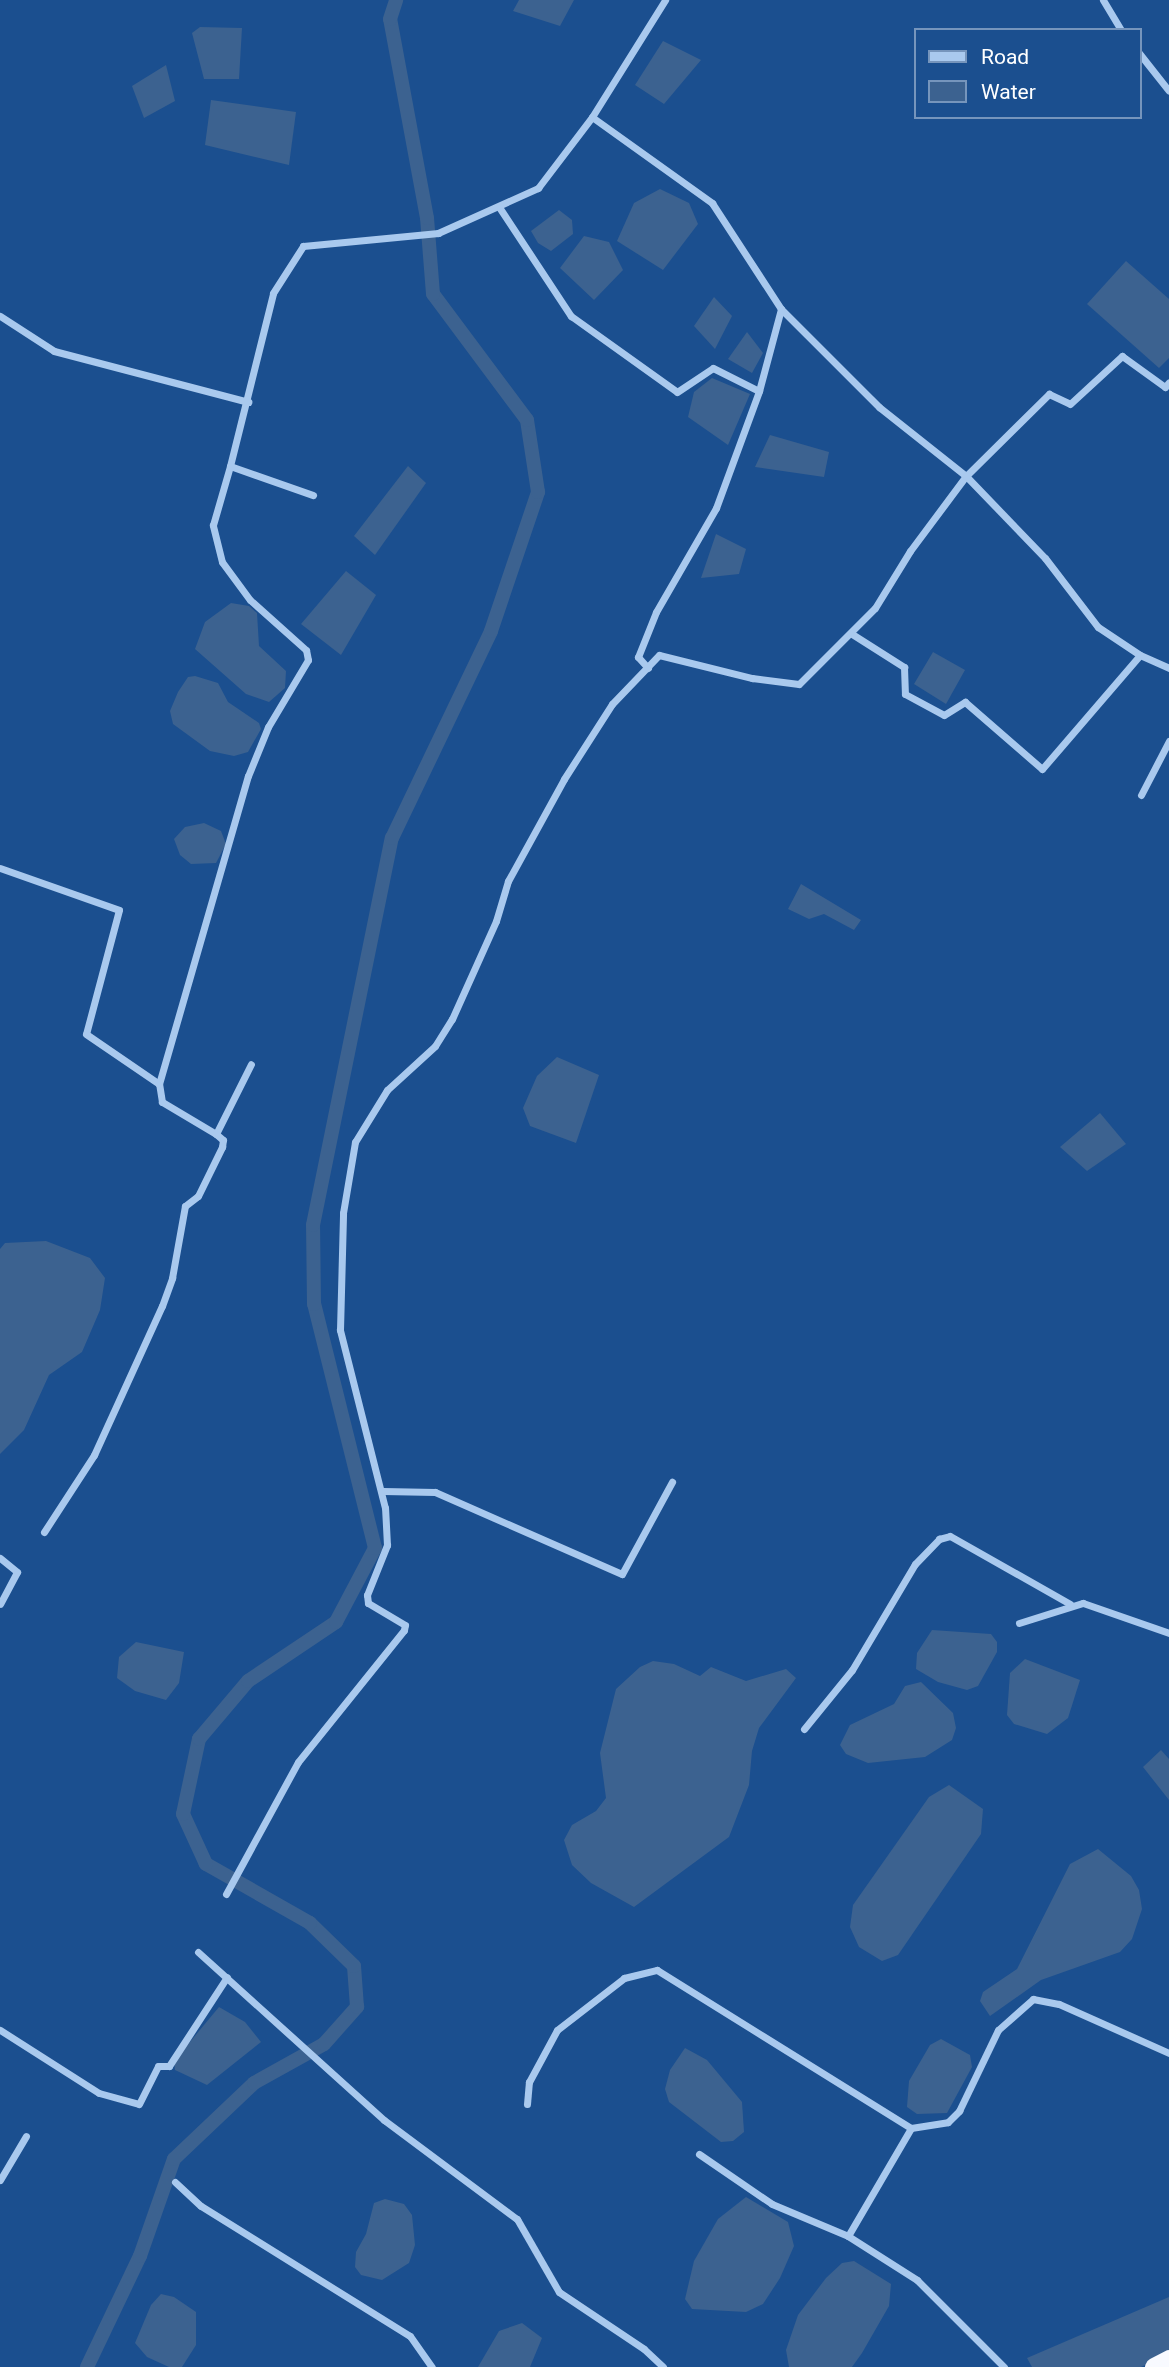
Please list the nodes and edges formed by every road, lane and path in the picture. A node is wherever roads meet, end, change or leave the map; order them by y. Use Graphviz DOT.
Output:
graph roads {
  1 [pos="665,0"];
  2 [pos="1104,0"];
  3 [pos="1120,28"];
  4 [pos="1141,56"];
  5 [pos="1169,91"];
  6 [pos="592,117"];
  7 [pos="499,207"];
  8 [pos="781,309"];
  9 [pos="0,316"];
  10 [pos="1168,386"];
  11 [pos="759,391"];
  12 [pos="248,402"];
  13 [pos="230,466"];
  14 [pos="966,476"];
  15 [pos="313,495"];
  16 [pos="852,634"];
  17 [pos="1140,655"];
  18 [pos="648,668"];
  19 [pos="1169,668"];
  20 [pos="1169,741"];
  21 [pos="1141,795"];
  22 [pos="0,868"];
  23 [pos="251,1064"];
  24 [pos="159,1084"];
  25 [pos="216,1135"];
  26 [pos="672,1482"];
  27 [pos="383,1491"];
  28 [pos="44,1532"];
  29 [pos="0,1558"];
  30 [pos="0,1604"];
  31 [pos="1070,1604"];
  32 [pos="1019,1623"];
  33 [pos="1169,1633"];
  34 [pos="804,1729"];
  35 [pos="226,1894"];
  36 [pos="198,1952"];
  37 [pos="227,1977"];
  38 [pos="0,2030"];
  39 [pos="1169,2053"];
  40 [pos="527,2104"];
  41 [pos="911,2128"];
  42 [pos="26,2136"];
  43 [pos="699,2154"];
  44 [pos="0,2180"];
  45 [pos="175,2182"];
  46 [pos="848,2236"];
  47 [pos="1169,2359"];
  48 [pos="432,2367"];
  49 [pos="663,2367"];
  50 [pos="1004,2367"];
  51 [pos="1154,2367"];
  1 -- 6 [label="street"];
  2 -- 3 [label="street"];
  4 -- 5 [label="street"];
  6 -- 7 [label="street"];
  6 -- 8 [label="street"];
  7 -- 11 [label="street"];
  7 -- 12 [label="street"];
  8 -- 11 [label="street"];
  8 -- 14 [label="street"];
  9 -- 12 [label="street"];
  10 -- 14 [label="street"];
  11 -- 18 [label="street"];
  12 -- 13 [label="street"];
  13 -- 15 [label="street"];
  13 -- 24 [label="street"];
  14 -- 16 [label="street"];
  14 -- 17 [label="street"];
  16 -- 17 [label="street"];
  16 -- 18 [label="street"];
  17 -- 19 [label="street"];
  18 -- 27 [label="street"];
  20 -- 21 [label="street"];
  22 -- 24 [label="street"];
  23 -- 25 [label="street"];
  24 -- 25 [label="street"];
  25 -- 28 [label="street"];
  26 -- 27 [label="street"];
  27 -- 35 [label="street"];
  29 -- 30 [label="street"];
  31 -- 32 [label="street"];
  31 -- 33 [label="street"];
  31 -- 34 [label="street"];
  36 -- 37 [label="street"];
  37 -- 38 [label="street"];
  37 -- 49 [label="street"];
  39 -- 41 [label="street"];
  40 -- 41 [label="street"];
  41 -- 46 [label="street"];
  42 -- 44 [label="street"];
  43 -- 46 [label="street"];
  45 -- 48 [label="street"];
  46 -- 50 [label="street"];
  47 -- 51 [label="highway"];
}
